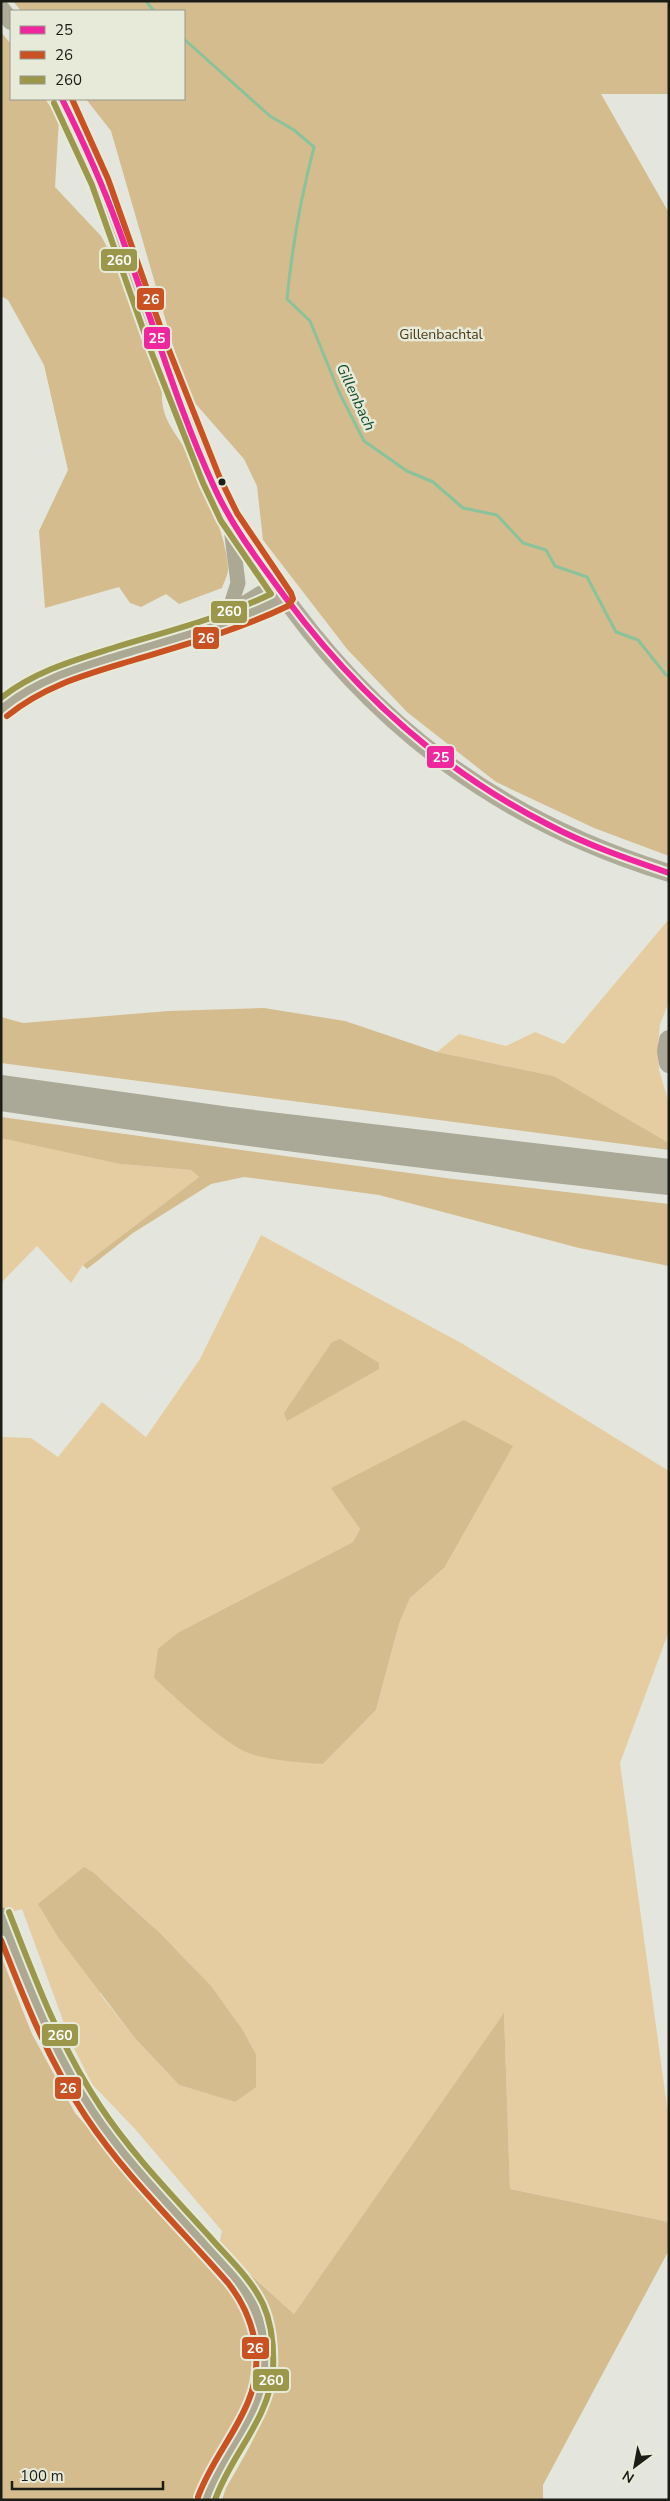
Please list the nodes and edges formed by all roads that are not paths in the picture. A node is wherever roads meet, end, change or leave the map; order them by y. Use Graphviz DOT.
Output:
graph roads {
  1 [pos="1,9"];
  2 [pos="10,20"];
  3 [pos="62,100"];
  4 [pos="197,447"];
  5 [pos="229,517"];
  6 [pos="284,598"];
  7 [pos="228,614"];
  8 [pos="205,629"];
  9 [pos="344,673"];
  10 [pos="1,709"];
  11 [pos="669,873"];
  12 [pos="669,1040"];
  13 [pos="669,1063"];
  14 [pos="1,1085"];
  15 [pos="1,1101"];
  16 [pos="669,1170"];
  17 [pos="669,1185"];
  18 [pos="1,1915"];
  19 [pos="206,2500"];
  1 -- 2 [label="main road"];
  3 -- 4 [label="main road"];
  4 -- 5 [label="main road"];
  4 -- 9 [label="main road"];
  5 -- 6 [label="main road"];
  5 -- 7 [label="main road"];
  6 -- 7 [label="main road"];
  6 -- 8 [label="main road"];
  6 -- 9 [label="main road"];
  7 -- 8 [label="main road"];
  8 -- 10 [label="main road"];
  9 -- 11 [label="main road"];
  12 -- 13 [label="highway"];
  14 -- 16 [label="highway"];
  15 -- 17 [label="highway"];
  18 -- 19 [label="main road"];
}
